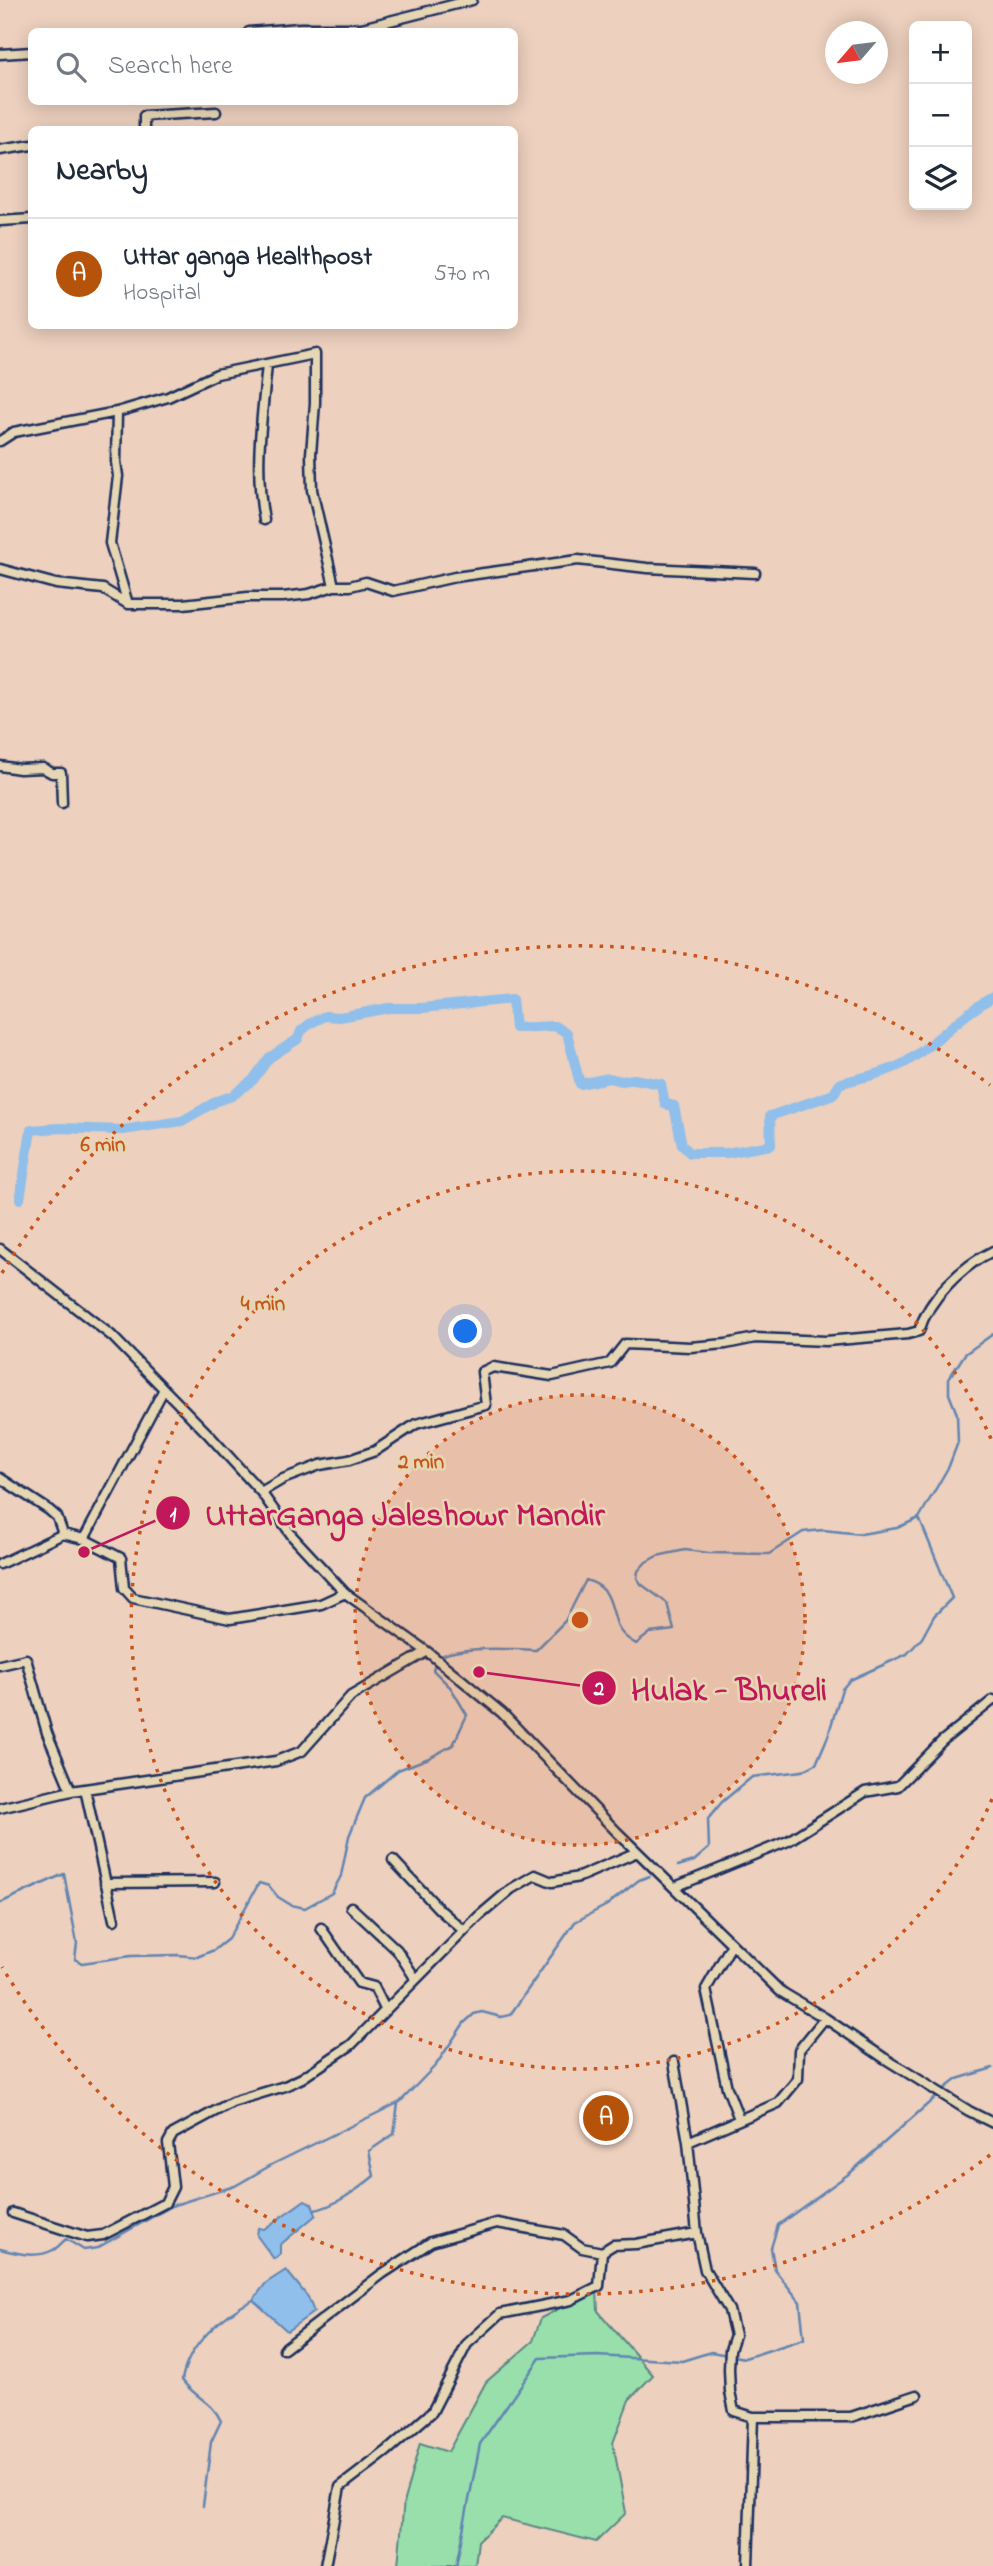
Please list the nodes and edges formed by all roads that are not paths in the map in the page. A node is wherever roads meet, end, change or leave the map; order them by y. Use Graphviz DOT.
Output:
graph roads {
  1 [pos="472,0"];
  2 [pos="290,28"];
  3 [pos="331,28"];
  4 [pos="366,28"];
  5 [pos="28,52"];
  6 [pos="0,54"];
  7 [pos="216,113"];
  8 [pos="144,126"];
  9 [pos="28,146"];
  10 [pos="0,150"];
  11 [pos="28,219"];
  12 [pos="0,221"];
  13 [pos="267,365"];
  14 [pos="117,412"];
  15 [pos="0,441"];
  16 [pos="264,520"];
  17 [pos="0,569"];
  18 [pos="755,573"];
  19 [pos="334,586"];
  20 [pos="128,604"];
  21 [pos="0,765"];
  22 [pos="62,803"];
  23 [pos="0,1250"];
  24 [pos="993,1251"];
  25 [pos="164,1389"];
  26 [pos="0,1478"];
  27 [pos="261,1492"];
  28 [pos="63,1534"];
  29 [pos="84,1539"];
  30 [pos="0,1564"];
  31 [pos="345,1593"];
  32 [pos="427,1653"];
  33 [pos="0,1665"];
  34 [pos="993,1700"];
  35 [pos="85,1789"];
  36 [pos="71,1791"];
  37 [pos="0,1808"];
  38 [pos="637,1852"];
  39 [pos="393,1860"];
  40 [pos="215,1882"];
  41 [pos="105,1883"];
  42 [pos="675,1887"];
  43 [pos="351,1907"];
  44 [pos="114,1920"];
  45 [pos="321,1928"];
  46 [pos="463,1930"];
  47 [pos="732,1944"];
  48 [pos="415,1978"];
  49 [pos="384,2009"];
  50 [pos="825,2018"];
  51 [pos="674,2062"];
  52 [pos="739,2119"];
  53 [pos="993,2123"];
  54 [pos="688,2142"];
  55 [pos="13,2213"];
  56 [pos="697,2233"];
  57 [pos="602,2252"];
  58 [pos="284,2349"];
  59 [pos="917,2395"];
  60 [pos="753,2417"];
  61 [pos="325,2566"];
  62 [pos="748,2566"];
  1 -- 4 [label="street"];
  2 -- 3 [label="street"];
  5 -- 6 [label="street"];
  7 -- 8 [label="street"];
  9 -- 10 [label="street"];
  11 -- 12 [label="street"];
  13 -- 14 [label="street"];
  13 -- 16 [label="street"];
  13 -- 19 [label="street"];
  14 -- 15 [label="street"];
  14 -- 20 [label="street"];
  17 -- 20 [label="street"];
  18 -- 19 [label="street"];
  19 -- 20 [label="street"];
  21 -- 22 [label="street"];
  23 -- 25 [label="street"];
  24 -- 27 [label="street"];
  25 -- 27 [label="street"];
  25 -- 29 [label="street"];
  26 -- 28 [label="street"];
  27 -- 31 [label="street"];
  28 -- 29 [label="street"];
  28 -- 30 [label="street"];
  29 -- 31 [label="street"];
  31 -- 32 [label="street"];
  32 -- 35 [label="street"];
  32 -- 38 [label="street"];
  33 -- 36 [label="street"];
  34 -- 42 [label="street"];
  35 -- 36 [label="street"];
  35 -- 41 [label="street"];
  36 -- 37 [label="street"];
  38 -- 42 [label="street"];
  38 -- 46 [label="street"];
  39 -- 46 [label="street"];
  40 -- 41 [label="street"];
  41 -- 44 [label="street"];
  42 -- 47 [label="street"];
  43 -- 48 [label="street"];
  45 -- 49 [label="street"];
  46 -- 48 [label="street"];
  47 -- 50 [label="street"];
  47 -- 52 [label="street"];
  48 -- 49 [label="street"];
  49 -- 55 [label="street"];
  50 -- 52 [label="street"];
  50 -- 53 [label="street"];
  51 -- 54 [label="street"];
  52 -- 54 [label="street"];
  54 -- 56 [label="street"];
  56 -- 57 [label="street"];
  56 -- 60 [label="street"];
  57 -- 58 [label="street"];
  57 -- 61 [label="street"];
  59 -- 60 [label="street"];
  60 -- 62 [label="street"];
}
